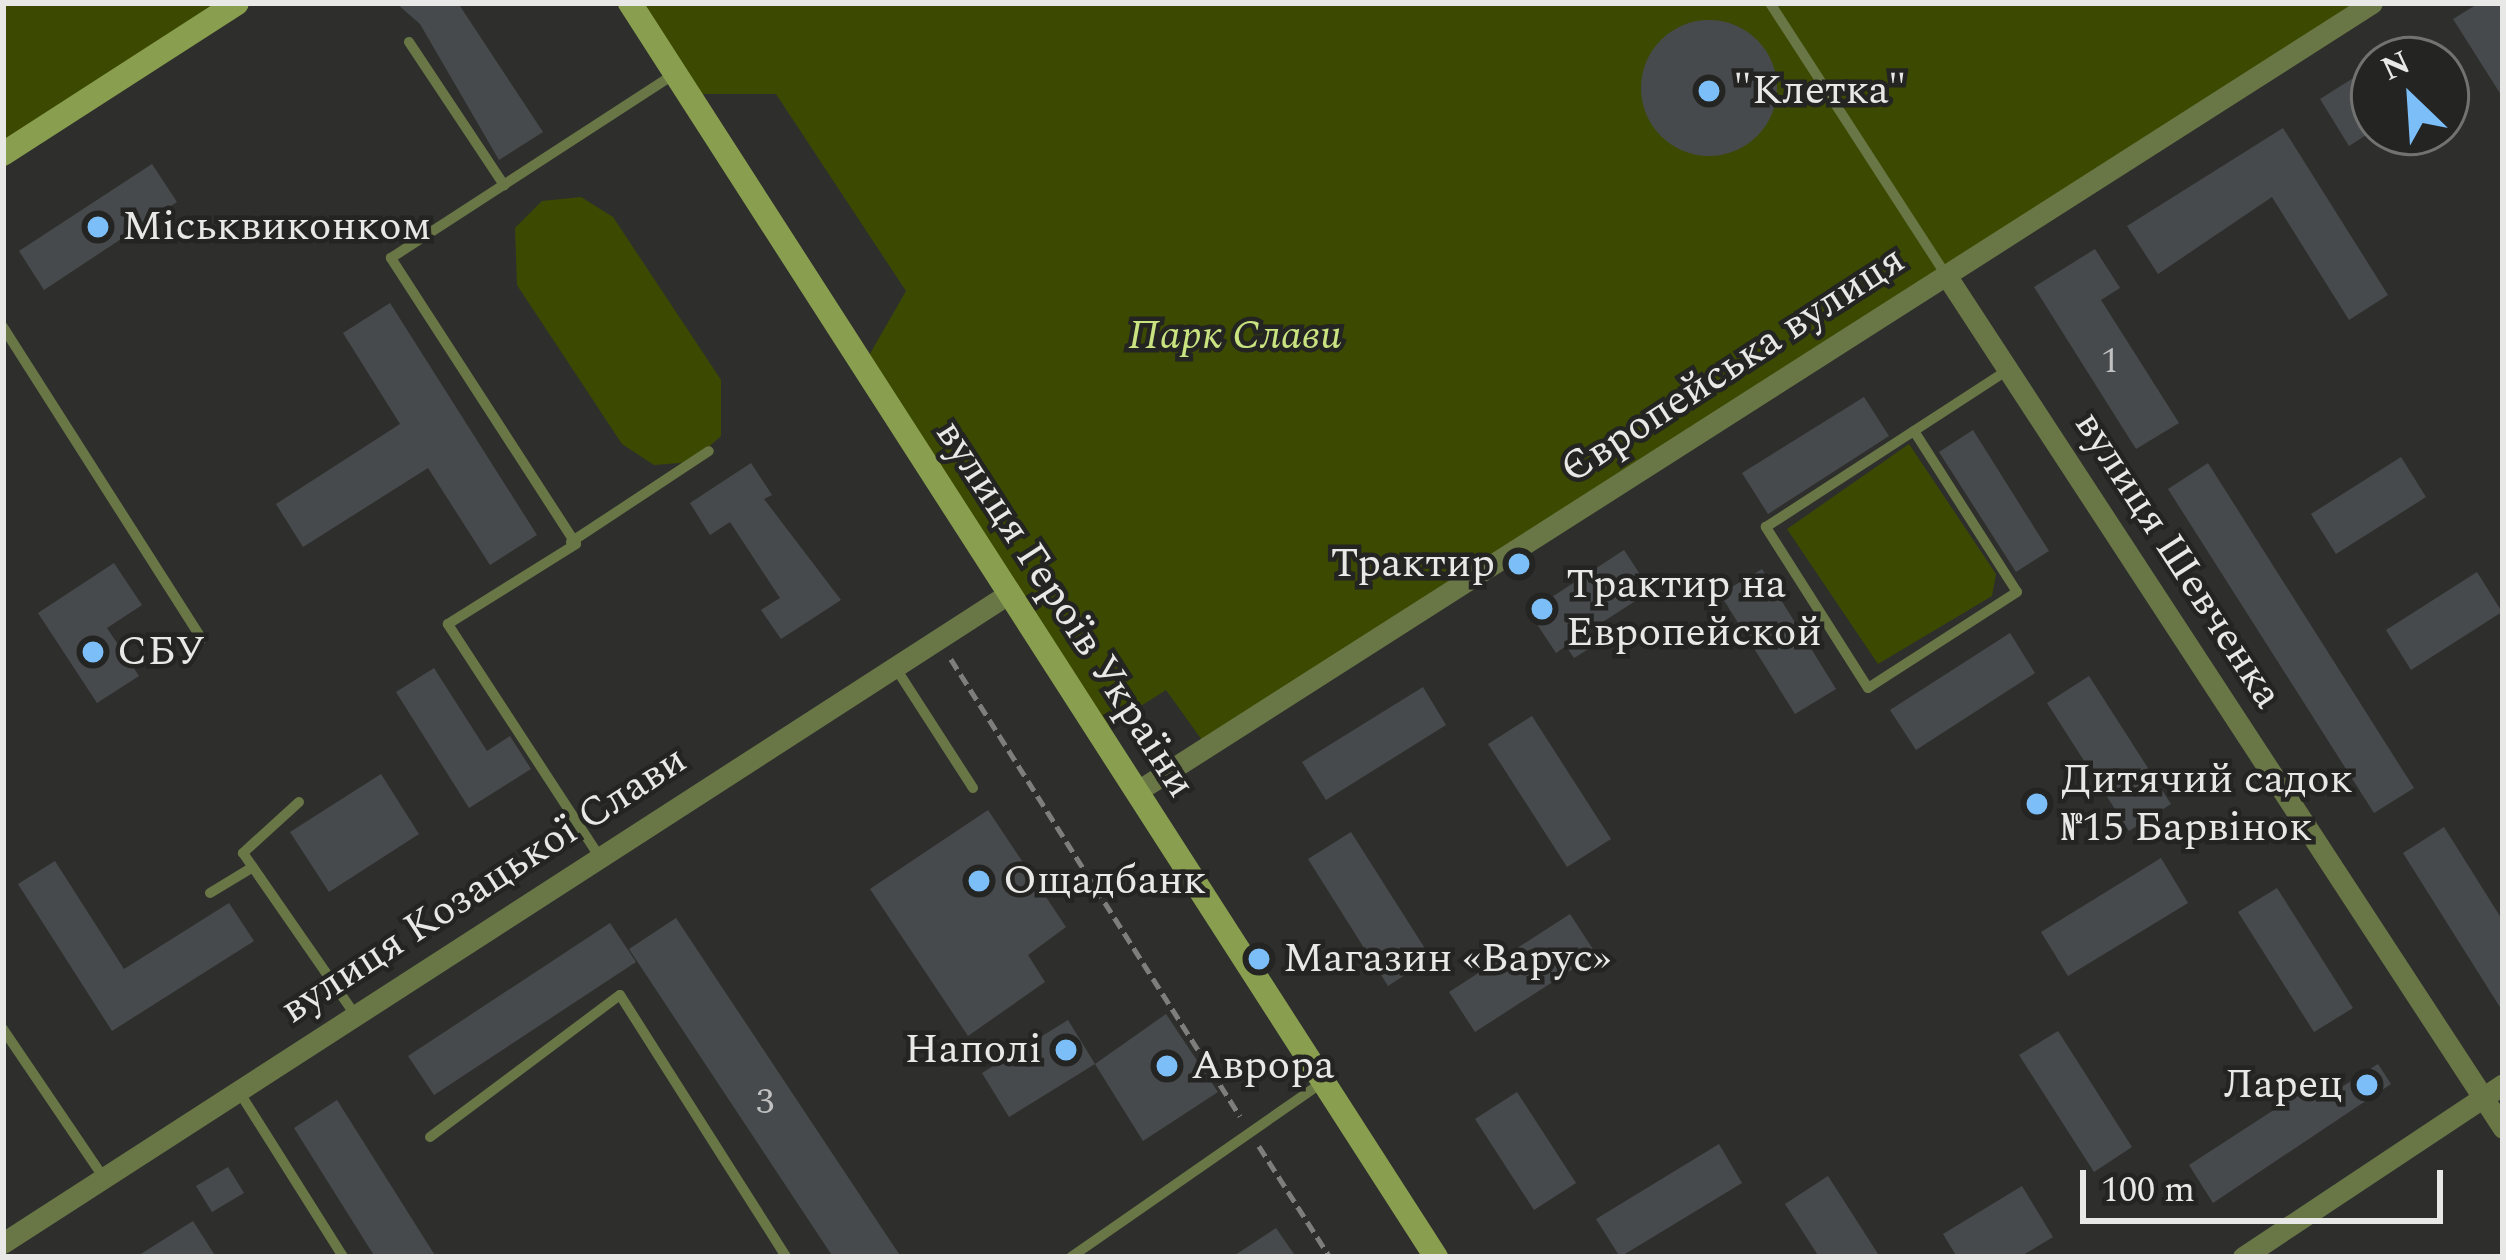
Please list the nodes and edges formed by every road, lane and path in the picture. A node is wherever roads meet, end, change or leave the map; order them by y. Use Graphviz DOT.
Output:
graph roads {
  1 [pos="237,3"];
  2 [pos="630,3"];
  3 [pos="1770,3"];
  4 [pos="2372,3"];
  5 [pos="409,42"];
  6 [pos="675,74"];
  7 [pos="3,154"];
  8 [pos="504,185"];
  9 [pos="1946,275"];
  10 [pos="3,327"];
  11 [pos="2008,370"];
  12 [pos="1914,431"];
  13 [pos="709,451"];
  14 [pos="1009,594"];
  15 [pos="448,624"];
  16 [pos="202,639"];
  17 [pos="939,639"];
  18 [pos="895,668"];
  19 [pos="973,788"];
  20 [pos="1136,792"];
  21 [pos="299,802"];
  22 [pos="599,856"];
  23 [pos="253,867"];
  24 [pos="210,893"];
  25 [pos="355,1015"];
  26 [pos="3,1029"];
  27 [pos="1323,1082"];
  28 [pos="2503,1084"];
  29 [pos="238,1090"];
  30 [pos="2483,1097"];
  31 [pos="1244,1122"];
  32 [pos="2503,1128"];
  33 [pos="430,1138"];
  34 [pos="1256,1142"];
  35 [pos="104,1178"];
  36 [pos="3,1243"];
  37 [pos="343,1257"];
  38 [pos="786,1257"];
  39 [pos="1071,1257"];
  40 [pos="1330,1257"];
  41 [pos="1436,1257"];
  42 [pos="2243,1257"];
  1 -- 7 [label="street"];
  2 -- 6 [label="street, вулиця Героїв України"];
  3 -- 9 [label="lane"];
  4 -- 9 [label="street, Європейська вулиця"];
  5 -- 8 [label="lane"];
  6 -- 8 [label="lane"];
  6 -- 14 [label="street, вулиця Героїв України"];
  8 -- 15 [label="lane"];
  9 -- 11 [label="street, вулиця Шевченка"];
  9 -- 20 [label="street, Європейська вулиця"];
  10 -- 16 [label="lane"];
  11 -- 12 [label="lane"];
  11 -- 30 [label="street, вулиця Шевченка"];
  12 -- 12 [label="lane"];
  13 -- 15 [label="lane"];
  14 -- 17 [label="street, вулиця Козацької Слави"];
  14 -- 20 [label="street, вулиця Героїв України"];
  15 -- 22 [label="lane"];
  17 -- 18 [label="street, вулиця Козацької Слави"];
  17 -- 31 [label="path"];
  18 -- 19 [label="lane"];
  18 -- 22 [label="street, вулиця Козацької Слави"];
  20 -- 27 [label="street, вулиця Героїв України"];
  21 -- 23 [label="lane"];
  22 -- 25 [label="street, вулиця Козацької Слави"];
  23 -- 24 [label="lane"];
  23 -- 25 [label="lane"];
  25 -- 29 [label="street, вулиця Козацької Слави"];
  26 -- 35 [label="lane"];
  27 -- 39 [label="lane"];
  27 -- 41 [label="street, вулиця Героїв України"];
  28 -- 30 [label="street"];
  29 -- 35 [label="street, вулиця Козацької Слави"];
  29 -- 37 [label="lane"];
  30 -- 32 [label="street, вулиця Шевченка"];
  30 -- 42 [label="street"];
  33 -- 38 [label="lane"];
  34 -- 40 [label="path"];
  35 -- 36 [label="street, вулиця Козацької Слави"];
}
